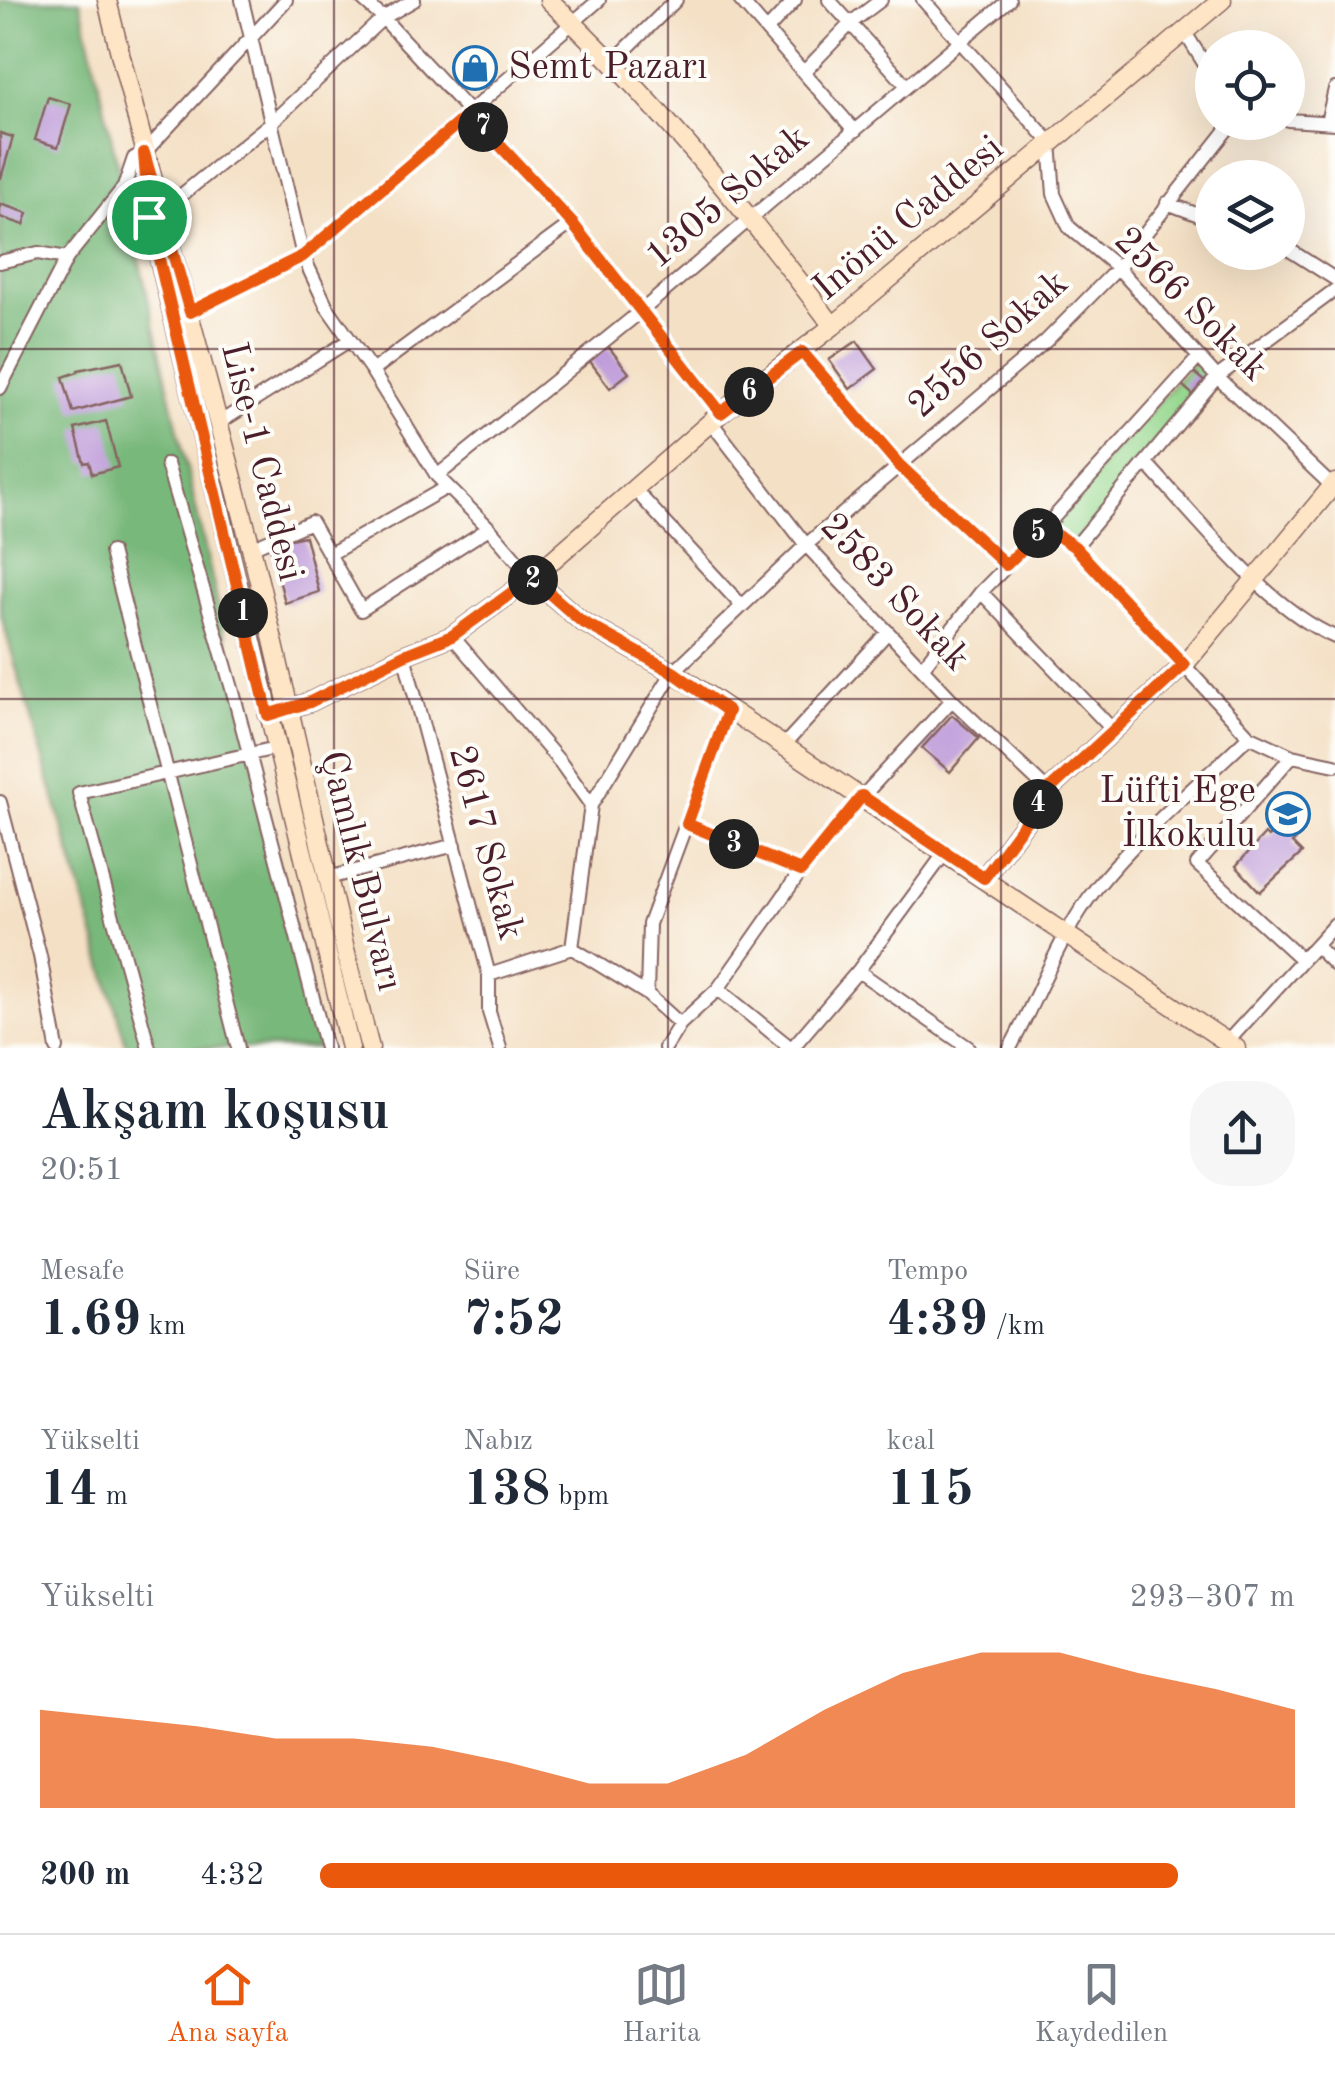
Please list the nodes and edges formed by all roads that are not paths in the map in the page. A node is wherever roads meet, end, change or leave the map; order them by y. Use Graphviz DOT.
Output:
graph roads {
  1 [pos="107,0"];
  2 [pos="242,0"];
  3 [pos="286,0"];
  4 [pos="363,0"];
  5 [pos="414,0"];
  6 [pos="549,0"];
  7 [pos="598,0"];
  8 [pos="676,0"];
  9 [pos="740,0"];
  10 [pos="795,0"];
  11 [pos="829,0"];
  12 [pos="882,0"];
  13 [pos="923,0"];
  14 [pos="1009,0"];
  15 [pos="1222,0"];
  16 [pos="383,18"];
  17 [pos="572,22"];
  18 [pos="852,22"];
  19 [pos="767,30"];
  20 [pos="1184,31"];
  21 [pos="252,35"];
  22 [pos="959,41"];
  23 [pos="1195,49"];
  24 [pos="613,62"];
  25 [pos="804,72"];
  26 [pos="907,86"];
  27 [pos="1335,89"];
  28 [pos="470,113"];
  29 [pos="1305,121"];
  30 [pos="272,122"];
  31 [pos="1331,122"];
  32 [pos="856,131"];
  33 [pos="1219,140"];
  34 [pos="1050,142"];
  35 [pos="144,153"];
  36 [pos="1167,204"];
  37 [pos="163,210"];
  38 [pos="1195,214"];
  39 [pos="751,216"];
  40 [pos="572,223"];
  41 [pos="303,256"];
  42 [pos="67,258"];
  43 [pos="1305,259"];
  44 [pos="0,262"];
  45 [pos="1118,268"];
  46 [pos="1335,278"];
  47 [pos="1335,290"];
  48 [pos="190,312"];
  49 [pos="640,312"];
  50 [pos="833,326"];
  51 [pos="350,340"];
  52 [pos="802,352"];
  53 [pos="1199,357"];
  54 [pos="372,371"];
  55 [pos="1217,376"];
  56 [pos="0,388"];
  57 [pos="716,418"];
  58 [pos="217,424"];
  59 [pos="167,464"];
  60 [pos="1147,464"];
  61 [pos="899,465"];
  62 [pos="437,476"];
  63 [pos="1334,484"];
  64 [pos="447,486"];
  65 [pos="635,490"];
  66 [pos="1045,527"];
  67 [pos="489,528"];
  68 [pos="806,546"];
  69 [pos="1075,547"];
  70 [pos="250,548"];
  71 [pos="112,552"];
  72 [pos="330,554"];
  73 [pos="1006,565"];
  74 [pos="532,578"];
  75 [pos="1256,580"];
  76 [pos="981,592"];
  77 [pos="742,606"];
  78 [pos="888,632"];
  79 [pos="452,636"];
  80 [pos="1335,638"];
  81 [pos="404,655"];
  82 [pos="1184,665"];
  83 [pos="922,668"];
  84 [pos="673,672"];
  85 [pos="952,700"];
  86 [pos="287,710"];
  87 [pos="728,711"];
  88 [pos="268,715"];
  89 [pos="1114,731"];
  90 [pos="1249,736"];
  91 [pos="783,746"];
  92 [pos="276,748"];
  93 [pos="248,754"];
  94 [pos="1292,756"];
  95 [pos="1335,764"];
  96 [pos="169,772"];
  97 [pos="1048,791"];
  98 [pos="862,796"];
  99 [pos="0,802"];
  100 [pos="591,806"];
  101 [pos="687,824"];
  102 [pos="455,845"];
  103 [pos="944,854"];
  104 [pos="801,871"];
  105 [pos="328,878"];
  106 [pos="984,878"];
  107 [pos="1335,924"];
  108 [pos="1066,934"];
  109 [pos="1316,946"];
  110 [pos="572,948"];
  111 [pos="1301,959"];
  112 [pos="1335,965"];
  113 [pos="858,971"];
  114 [pos="489,975"];
  115 [pos="718,989"];
  116 [pos="647,994"];
  117 [pos="680,1024"];
  118 [pos="1012,1043"];
  119 [pos="1232,1044"];
  120 [pos="58,1048"];
  121 [pos="149,1048"];
  122 [pos="238,1048"];
  123 [pos="326,1048"];
  124 [pos="350,1048"];
  125 [pos="370,1048"];
  126 [pos="500,1048"];
  127 [pos="665,1048"];
  128 [pos="791,1048"];
  129 [pos="968,1048"];
  130 [pos="1028,1048"];
  1 -- 35 [label="street, Lise-1 Caddesi"];
  2 -- 21 [label="street"];
  3 -- 21 [label="street"];
  4 -- 16 [label="street, 2583 Sokak"];
  5 -- 16 [label="street"];
  6 -- 17 [label="street"];
  7 -- 17 [label="street"];
  8 -- 24 [label="street"];
  9 -- 19 [label="street"];
  10 -- 19 [label="street"];
  11 -- 18 [label="street"];
  12 -- 18 [label="street"];
  13 -- 22 [label="street"];
  14 -- 22 [label="street, 1305 Sokak"];
  15 -- 20 [label="street, Inönü Caddesi"];
  16 -- 28 [label="street, 2583 Sokak"];
  16 -- 30 [label="street"];
  17 -- 24 [label="street"];
  17 -- 28 [label="street"];
  18 -- 25 [label="street"];
  18 -- 26 [label="street"];
  19 -- 25 [label="street"];
  20 -- 23 [label="street"];
  20 -- 34 [label="street, Inönü Caddesi"];
  21 -- 30 [label="street"];
  21 -- 35 [label="street"];
  22 -- 26 [label="street, 1305 Sokak"];
  22 -- 34 [label="street"];
  24 -- 39 [label="street"];
  25 -- 32 [label="street"];
  26 -- 32 [label="street, 1305 Sokak"];
  27 -- 31 [label="street"];
  28 -- 40 [label="street, 2583 Sokak"];
  28 -- 41 [label="street"];
  29 -- 31 [label="street"];
  30 -- 37 [label="street"];
  30 -- 41 [label="street"];
  32 -- 39 [label="street, 1305 Sokak"];
  33 -- 36 [label="street, 2556 Sokak"];
  34 -- 45 [label="street, 2566 Sokak"];
  34 -- 50 [label="street, Inönü Caddesi"];
  35 -- 37 [label="street, Lise-1 Caddesi"];
  35 -- 42 [label="street"];
  35 -- 88 [label="street, Çamlık Bulvarı"];
  36 -- 38 [label="street"];
  36 -- 45 [label="street, 2556 Sokak"];
  37 -- 48 [label="street, Lise-1 Caddesi"];
  39 -- 49 [label="street, 1305 Sokak"];
  39 -- 50 [label="street"];
  40 -- 49 [label="street, 2583 Sokak"];
  40 -- 54 [label="street"];
  41 -- 48 [label="street"];
  41 -- 51 [label="street"];
  42 -- 44 [label="street"];
  42 -- 56 [label="street"];
  43 -- 46 [label="street"];
  45 -- 53 [label="street, 2566 Sokak"];
  45 -- 61 [label="street, 2556 Sokak"];
  47 -- 55 [label="street"];
  48 -- 58 [label="street, Lise-1 Caddesi"];
  49 -- 57 [label="street, 2583 Sokak"];
  49 -- 62 [label="street, 1305 Sokak"];
  50 -- 52 [label="street, Inönü Caddesi"];
  51 -- 54 [label="street"];
  51 -- 58 [label="street"];
  52 -- 57 [label="street, Inönü Caddesi"];
  52 -- 61 [label="street"];
  53 -- 55 [label="street, 2566 Sokak"];
  53 -- 66 [label="street"];
  54 -- 62 [label="street"];
  55 -- 60 [label="street"];
  55 -- 63 [label="street, 2566 Sokak"];
  57 -- 65 [label="street, Inönü Caddesi"];
  57 -- 68 [label="street, 2583 Sokak"];
  58 -- 70 [label="street, Lise-1 Caddesi"];
  59 -- 93 [label="street"];
  60 -- 69 [label="street"];
  60 -- 75 [label="street"];
  61 -- 68 [label="street, 2556 Sokak"];
  61 -- 73 [label="street"];
  62 -- 64 [label="street"];
  63 -- 75 [label="street"];
  64 -- 67 [label="street"];
  64 -- 72 [label="street"];
  65 -- 74 [label="street, Inönü Caddesi"];
  65 -- 77 [label="street"];
  66 -- 69 [label="street"];
  66 -- 73 [label="street"];
  67 -- 72 [label="street"];
  67 -- 74 [label="street"];
  68 -- 77 [label="street, 2556 Sokak"];
  68 -- 78 [label="street, 2583 Sokak"];
  69 -- 82 [label="street"];
  70 -- 72 [label="street"];
  70 -- 86 [label="street, Lise-1 Caddesi"];
  71 -- 96 [label="street"];
  73 -- 76 [label="street"];
  74 -- 79 [label="street, Inönü Caddesi"];
  74 -- 84 [label="street"];
  75 -- 80 [label="street"];
  75 -- 82 [label="street"];
  76 -- 83 [label="street"];
  76 -- 89 [label="street"];
  77 -- 84 [label="street, 2556 Sokak"];
  78 -- 83 [label="street, 2583 Sokak"];
  78 -- 91 [label="street"];
  79 -- 81 [label="street, Inönü Caddesi"];
  79 -- 100 [label="street"];
  81 -- 86 [label="street, Inönü Caddesi"];
  81 -- 102 [label="street, 2617 Sokak"];
  82 -- 89 [label="street"];
  82 -- 90 [label="street"];
  83 -- 85 [label="street, 2583 Sokak"];
  84 -- 87 [label="street"];
  84 -- 100 [label="street, 2556 Sokak"];
  85 -- 97 [label="street, 2583 Sokak"];
  85 -- 98 [label="street"];
  86 -- 88 [label="street, Inönü Caddesi"];
  86 -- 105 [label="street, Çamlık Bulvarı"];
  87 -- 91 [label="street"];
  87 -- 101 [label="street"];
  88 -- 92 [label="street, Çamlık Bulvarı"];
  89 -- 97 [label="street"];
  90 -- 94 [label="street"];
  90 -- 108 [label="street"];
  91 -- 98 [label="street"];
  92 -- 93 [label="street"];
  92 -- 124 [label="street, Çamlık Bulvarı"];
  93 -- 96 [label="street"];
  93 -- 123 [label="street"];
  94 -- 95 [label="street"];
  94 -- 111 [label="street"];
  96 -- 121 [label="street"];
  96 -- 122 [label="street"];
  97 -- 106 [label="street"];
  98 -- 103 [label="street"];
  98 -- 104 [label="street"];
  99 -- 120 [label="street"];
  100 -- 110 [label="street"];
  101 -- 104 [label="street"];
  101 -- 116 [label="street"];
  102 -- 105 [label="street"];
  102 -- 114 [label="street, 2617 Sokak"];
  103 -- 106 [label="street"];
  103 -- 113 [label="street"];
  104 -- 115 [label="street"];
  105 -- 125 [label="street, Çamlık Bulvarı"];
  106 -- 108 [label="street"];
  107 -- 109 [label="street"];
  108 -- 118 [label="street"];
  108 -- 119 [label="street"];
  109 -- 111 [label="street"];
  109 -- 112 [label="street"];
  110 -- 114 [label="street"];
  110 -- 116 [label="street"];
  111 -- 119 [label="street"];
  113 -- 128 [label="street"];
  113 -- 129 [label="street"];
  114 -- 126 [label="street, 2617 Sokak"];
  115 -- 117 [label="street"];
  115 -- 128 [label="street"];
  116 -- 117 [label="street"];
  117 -- 127 [label="street"];
  118 -- 130 [label="street"];
}
